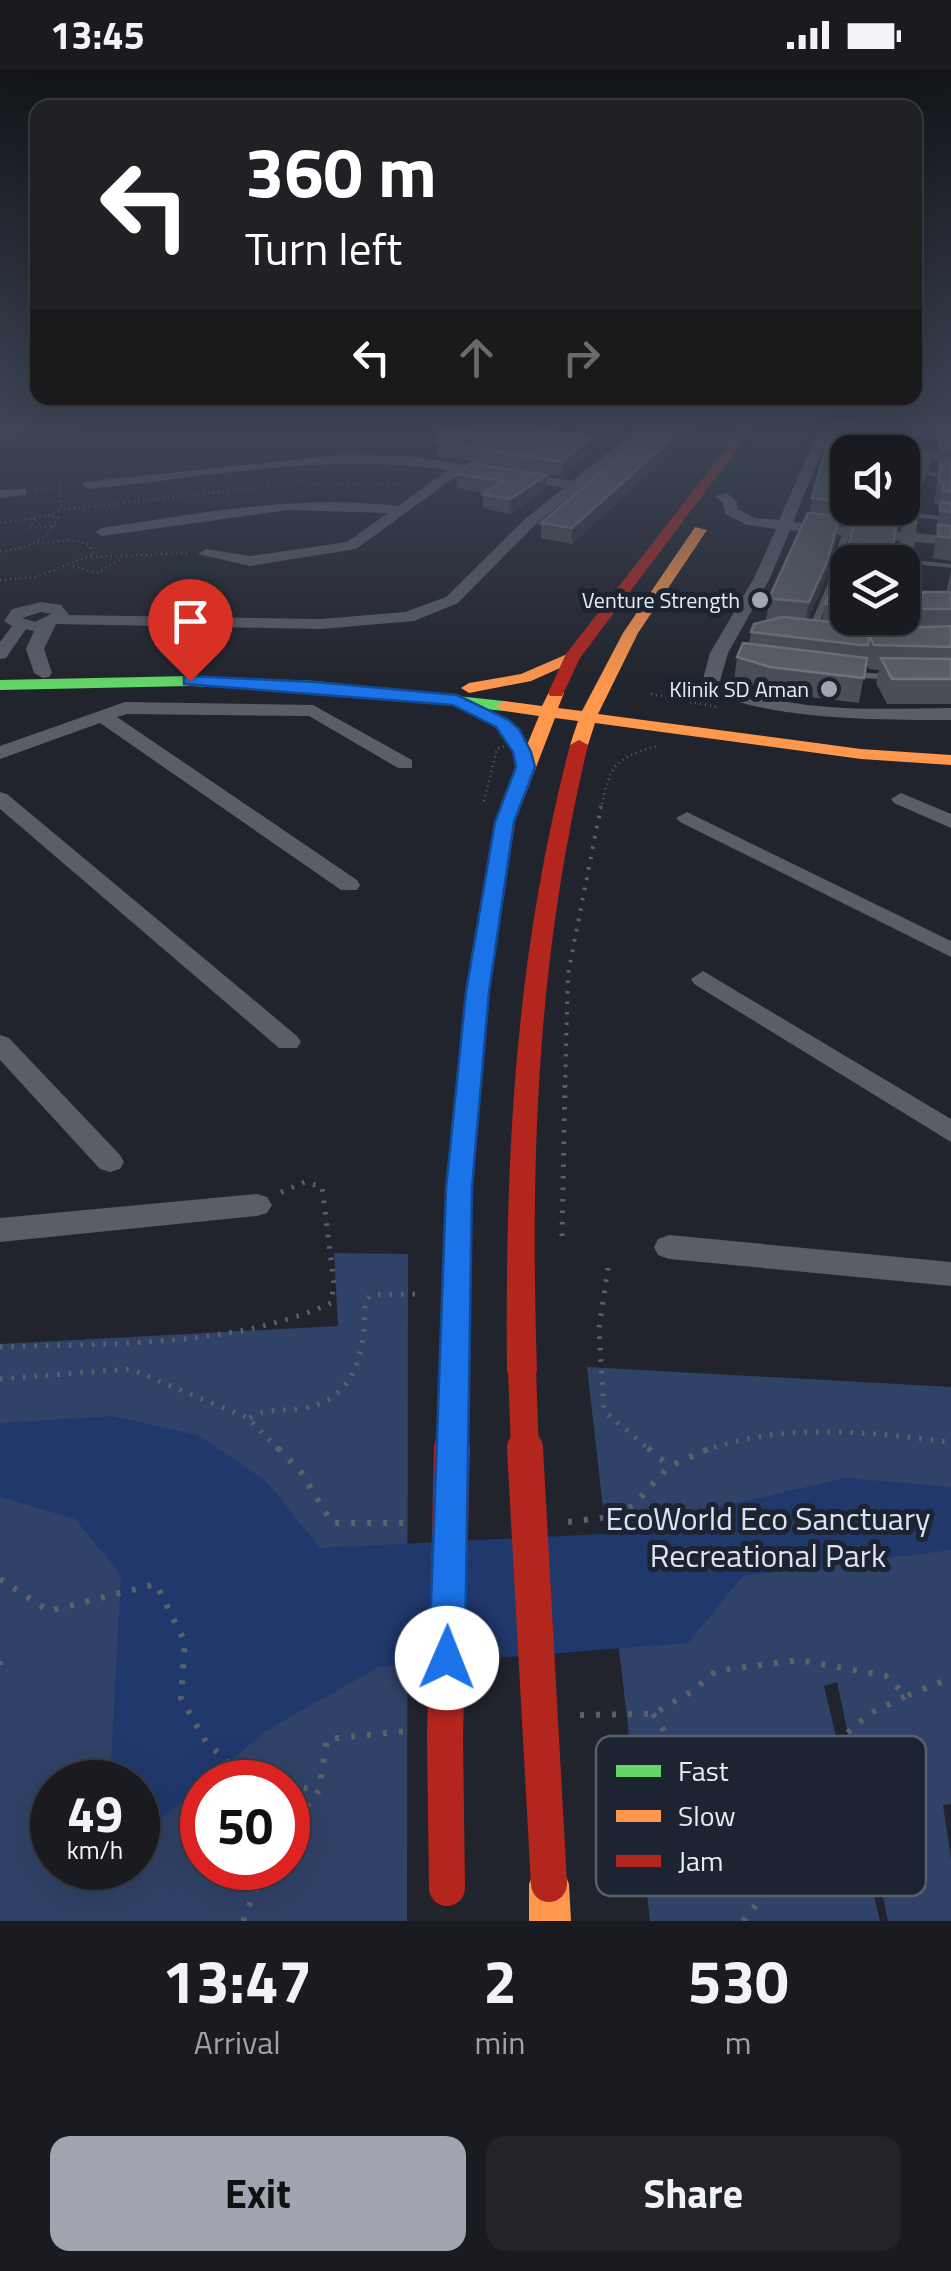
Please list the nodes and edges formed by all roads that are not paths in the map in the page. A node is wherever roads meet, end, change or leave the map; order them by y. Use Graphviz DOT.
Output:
graph roads {
  1 [pos="241,513"];
  2 [pos="395,513"];
  3 [pos="540,513"];
  4 [pos="683,513"];
  5 [pos="711,513"];
  6 [pos="733,513"];
  7 [pos="790,513"];
  8 [pos="920,516"];
  9 [pos="951,519"];
  10 [pos="786,525"];
  11 [pos="850,525"];
  12 [pos="913,525"];
  13 [pos="849,531"];
  14 [pos="102,532"];
  15 [pos="911,537"];
  16 [pos="951,541"];
  17 [pos="910,545"];
  18 [pos="206,554"];
  19 [pos="920,562"];
  20 [pos="951,566"];
  21 [pos="920,610"];
  22 [pos="951,610"];
  23 [pos="11,621"];
  24 [pos="52,622"];
  25 [pos="876,635"];
  26 [pos="809,636"];
  27 [pos="905,642"];
  28 [pos="0,654"];
  29 [pos="572,656"];
  30 [pos="612,664"];
  31 [pos="43,673"];
  32 [pos="0,674"];
  33 [pos="839,674"];
  34 [pos="902,677"];
  35 [pos="0,685"];
  36 [pos="626,688"];
  37 [pos="459,695"];
  38 [pos="646,702"];
  39 [pos="549,705"];
  40 [pos="590,711"];
  41 [pos="951,714"];
  42 [pos="102,716"];
  43 [pos="700,726"];
  44 [pos="951,745"];
  45 [pos="0,753"];
  46 [pos="951,760"];
  47 [pos="405,764"];
  48 [pos="526,767"];
  49 [pos="574,767"];
  50 [pos="0,798"];
  51 [pos="901,800"];
  52 [pos="687,818"];
  53 [pos="951,822"];
  54 [pos="349,885"];
  55 [pos="951,950"];
  56 [pos="703,979"];
  57 [pos="288,1042"];
  58 [pos="0,1044"];
  59 [pos="951,1132"];
  60 [pos="110,1162"];
  61 [pos="256,1205"];
  62 [pos="0,1230"];
  63 [pos="669,1247"];
  64 [pos="951,1274"];
  65 [pos="447,1896"];
  66 [pos="550,1921"];
  1 -- 14 [label="street"];
  2 -- 18 [label="street"];
  3 -- 24 [label="street"];
  4 -- 29 [label="main road"];
  5 -- 30 [label="main road"];
  6 -- 10 [label="street"];
  7 -- 10 [label="street"];
  8 -- 9 [label="lane"];
  10 -- 13 [label="street"];
  10 -- 41 [label="street"];
  11 -- 13 [label="lane"];
  12 -- 15 [label="street"];
  13 -- 15 [label="street"];
  13 -- 26 [label="lane"];
  15 -- 16 [label="street"];
  15 -- 17 [label="street"];
  19 -- 20 [label="lane"];
  21 -- 22 [label="lane"];
  23 -- 24 [label="street"];
  23 -- 28 [label="street"];
  24 -- 31 [label="street"];
  25 -- 27 [label="street"];
  29 -- 37 [label="main road"];
  29 -- 39 [label="main road"];
  30 -- 36 [label="main road"];
  30 -- 40 [label="main road"];
  31 -- 32 [label="main road"];
  31 -- 37 [label="main road"];
  33 -- 34 [label="lane"];
  35 -- 37 [label="main road"];
  37 -- 39 [label="main road"];
  37 -- 48 [label="main road"];
  38 -- 43 [label="main road"];
  39 -- 40 [label="main road"];
  39 -- 48 [label="main road"];
  40 -- 43 [label="main road"];
  40 -- 49 [label="main road"];
  42 -- 45 [label="street"];
  42 -- 47 [label="street"];
  42 -- 54 [label="street"];
  43 -- 44 [label="main road"];
  43 -- 46 [label="main road"];
  43 -- 49 [label="main road"];
  48 -- 65 [label="main road, bridge"];
  49 -- 66 [label="main road, bridge"];
  50 -- 57 [label="street"];
  51 -- 53 [label="street"];
  52 -- 55 [label="street"];
  56 -- 59 [label="street"];
  58 -- 60 [label="street"];
  61 -- 62 [label="street"];
  63 -- 64 [label="street"];
}
